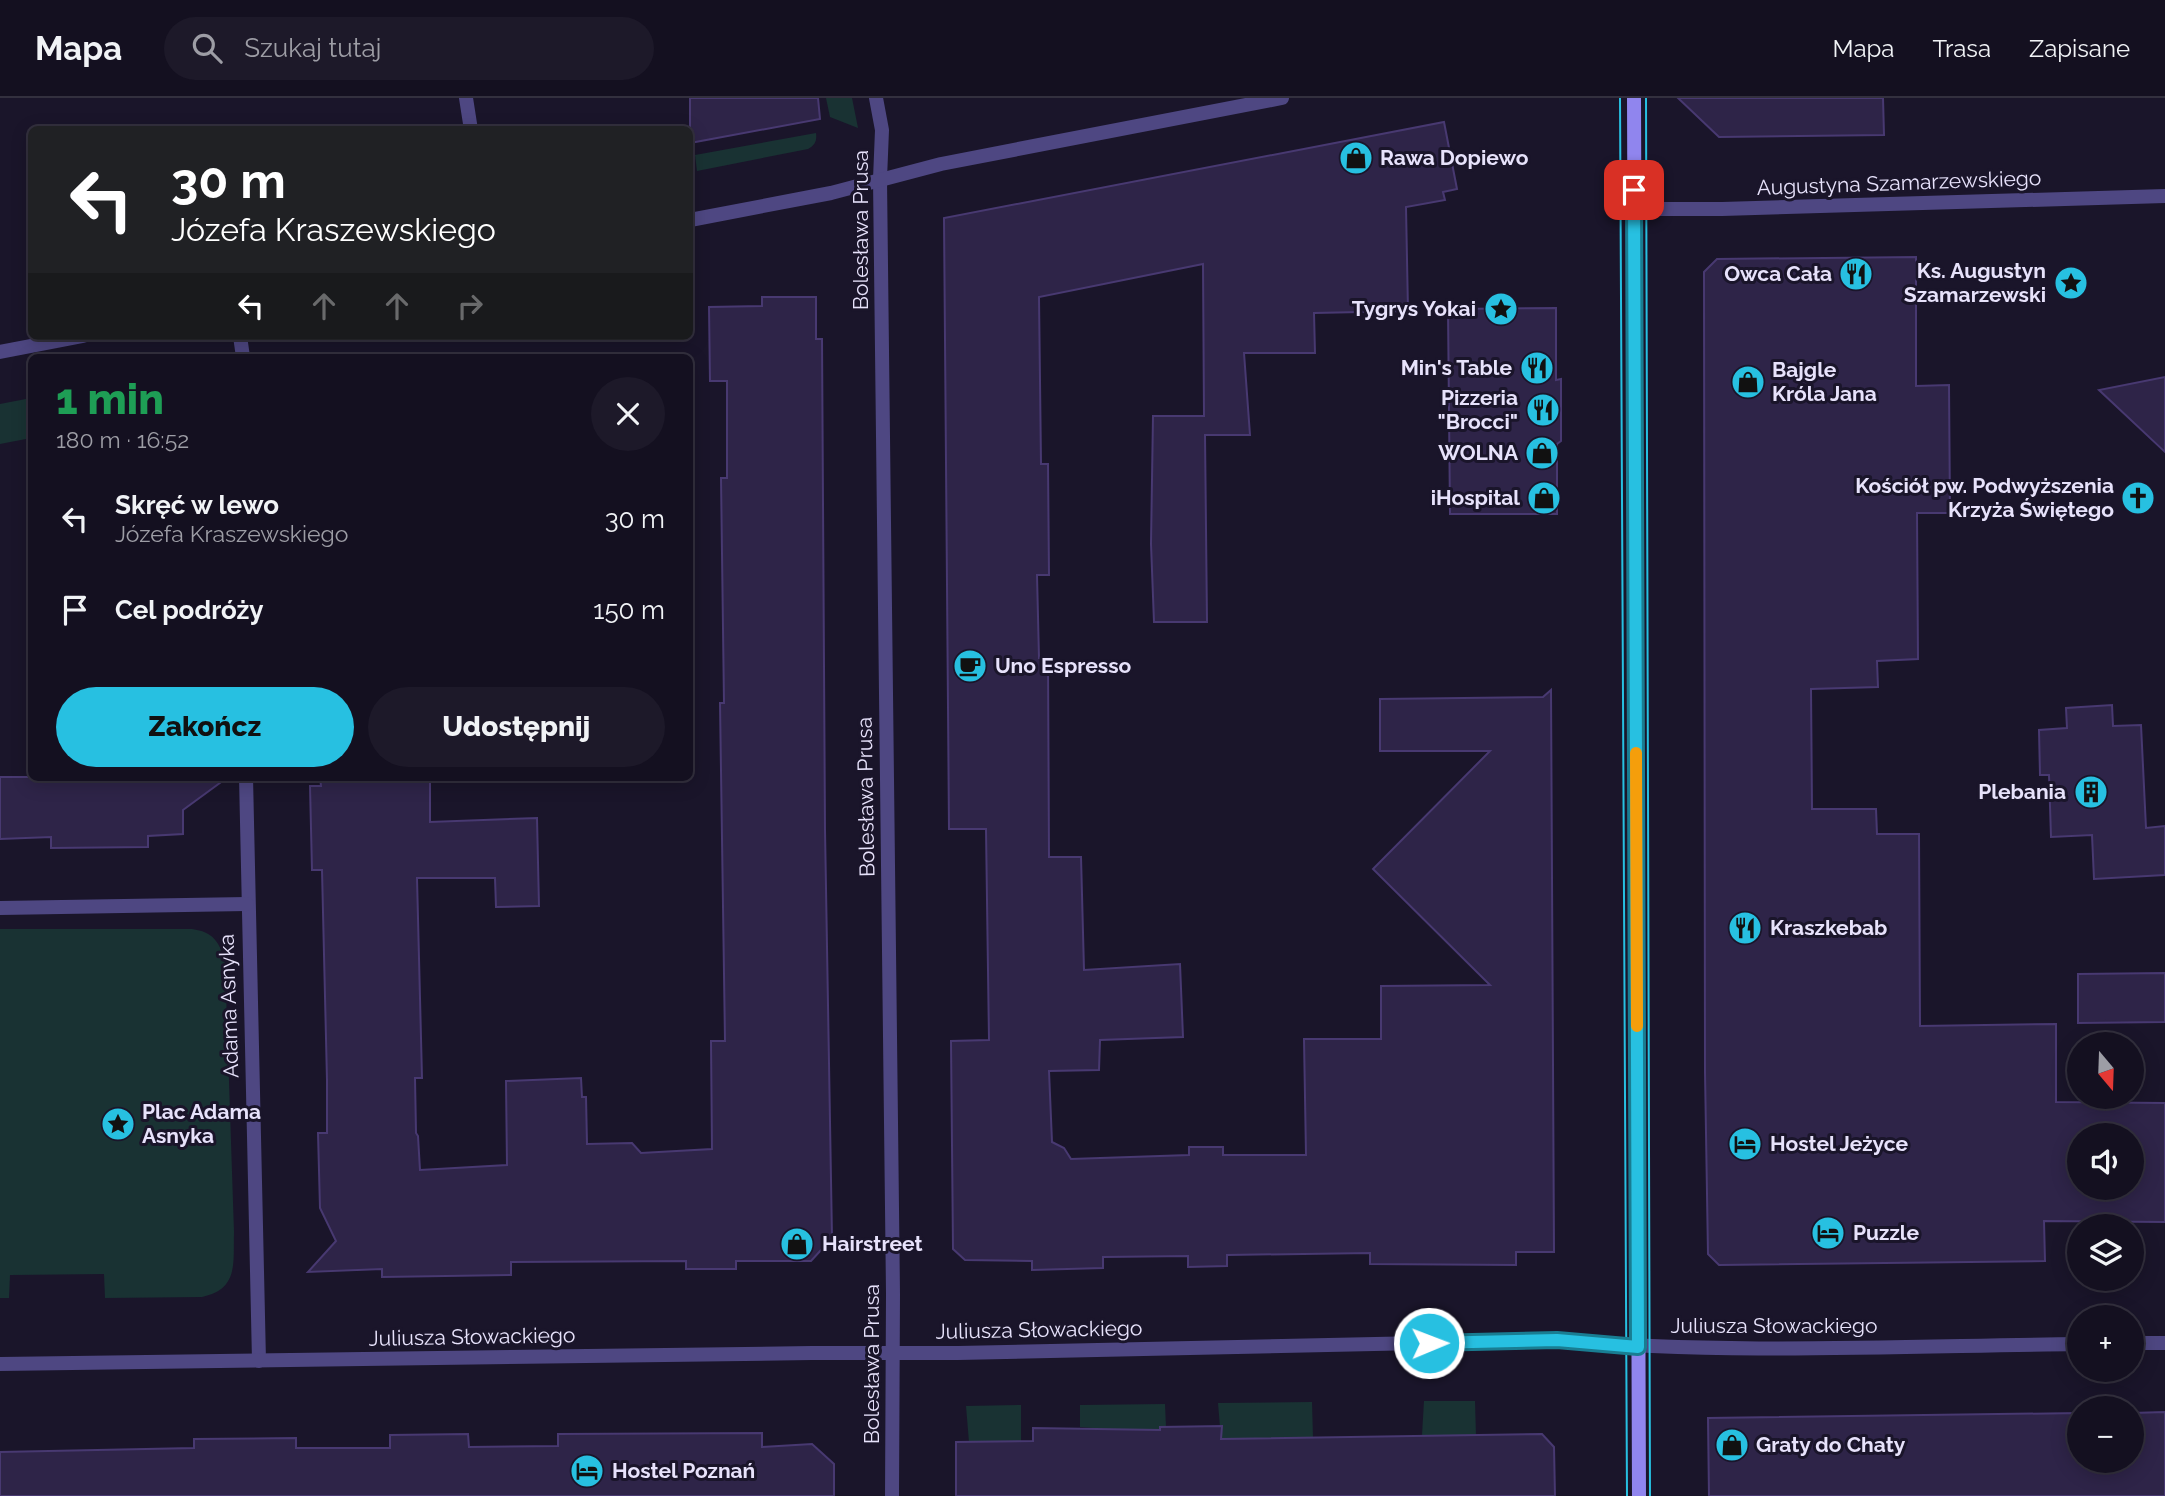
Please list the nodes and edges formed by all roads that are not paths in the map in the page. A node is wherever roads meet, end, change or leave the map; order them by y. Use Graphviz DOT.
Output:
graph roads {
  1 [pos="466,98"];
  2 [pos="876,98"];
  3 [pos="1282,98"];
  4 [pos="1634,98"];
  5 [pos="470,126"];
  6 [pos="880,179"];
  7 [pos="2165,196"];
  8 [pos="1634,209"];
  9 [pos="693,219"];
  10 [pos="62,340"];
  11 [pos="0,352"];
  12 [pos="246,781"];
  13 [pos="247,904"];
  14 [pos="0,908"];
  15 [pos="2144,1343"];
  16 [pos="2165,1343"];
  17 [pos="2067,1344"];
  18 [pos="1638,1347"];
  19 [pos="892,1354"];
  20 [pos="259,1361"];
  21 [pos="0,1364"];
  22 [pos="892,1496"];
  23 [pos="1639,1496"];
  1 -- 5 [label="street"];
  2 -- 6 [label="street, Bolesława Prusa"];
  3 -- 6 [label="street"];
  4 -- 8 [label="street"];
  6 -- 9 [label="street"];
  6 -- 19 [label="street, Bolesława Prusa"];
  7 -- 8 [label="street, Augustyna Szamarzewskiego"];
  8 -- 18 [label="street"];
  10 -- 11 [label="street"];
  12 -- 13 [label="street, Adama Asnyka"];
  13 -- 14 [label="street"];
  13 -- 20 [label="street, Adama Asnyka"];
  15 -- 16 [label="street"];
  17 -- 18 [label="street, Juliusza Słowackiego"];
  18 -- 19 [label="street, Juliusza Słowackiego"];
  18 -- 23 [label="street"];
  19 -- 20 [label="street, Juliusza Słowackiego"];
  19 -- 22 [label="street, Bolesława Prusa"];
  20 -- 21 [label="street, Juliusza Słowackiego"];
}
